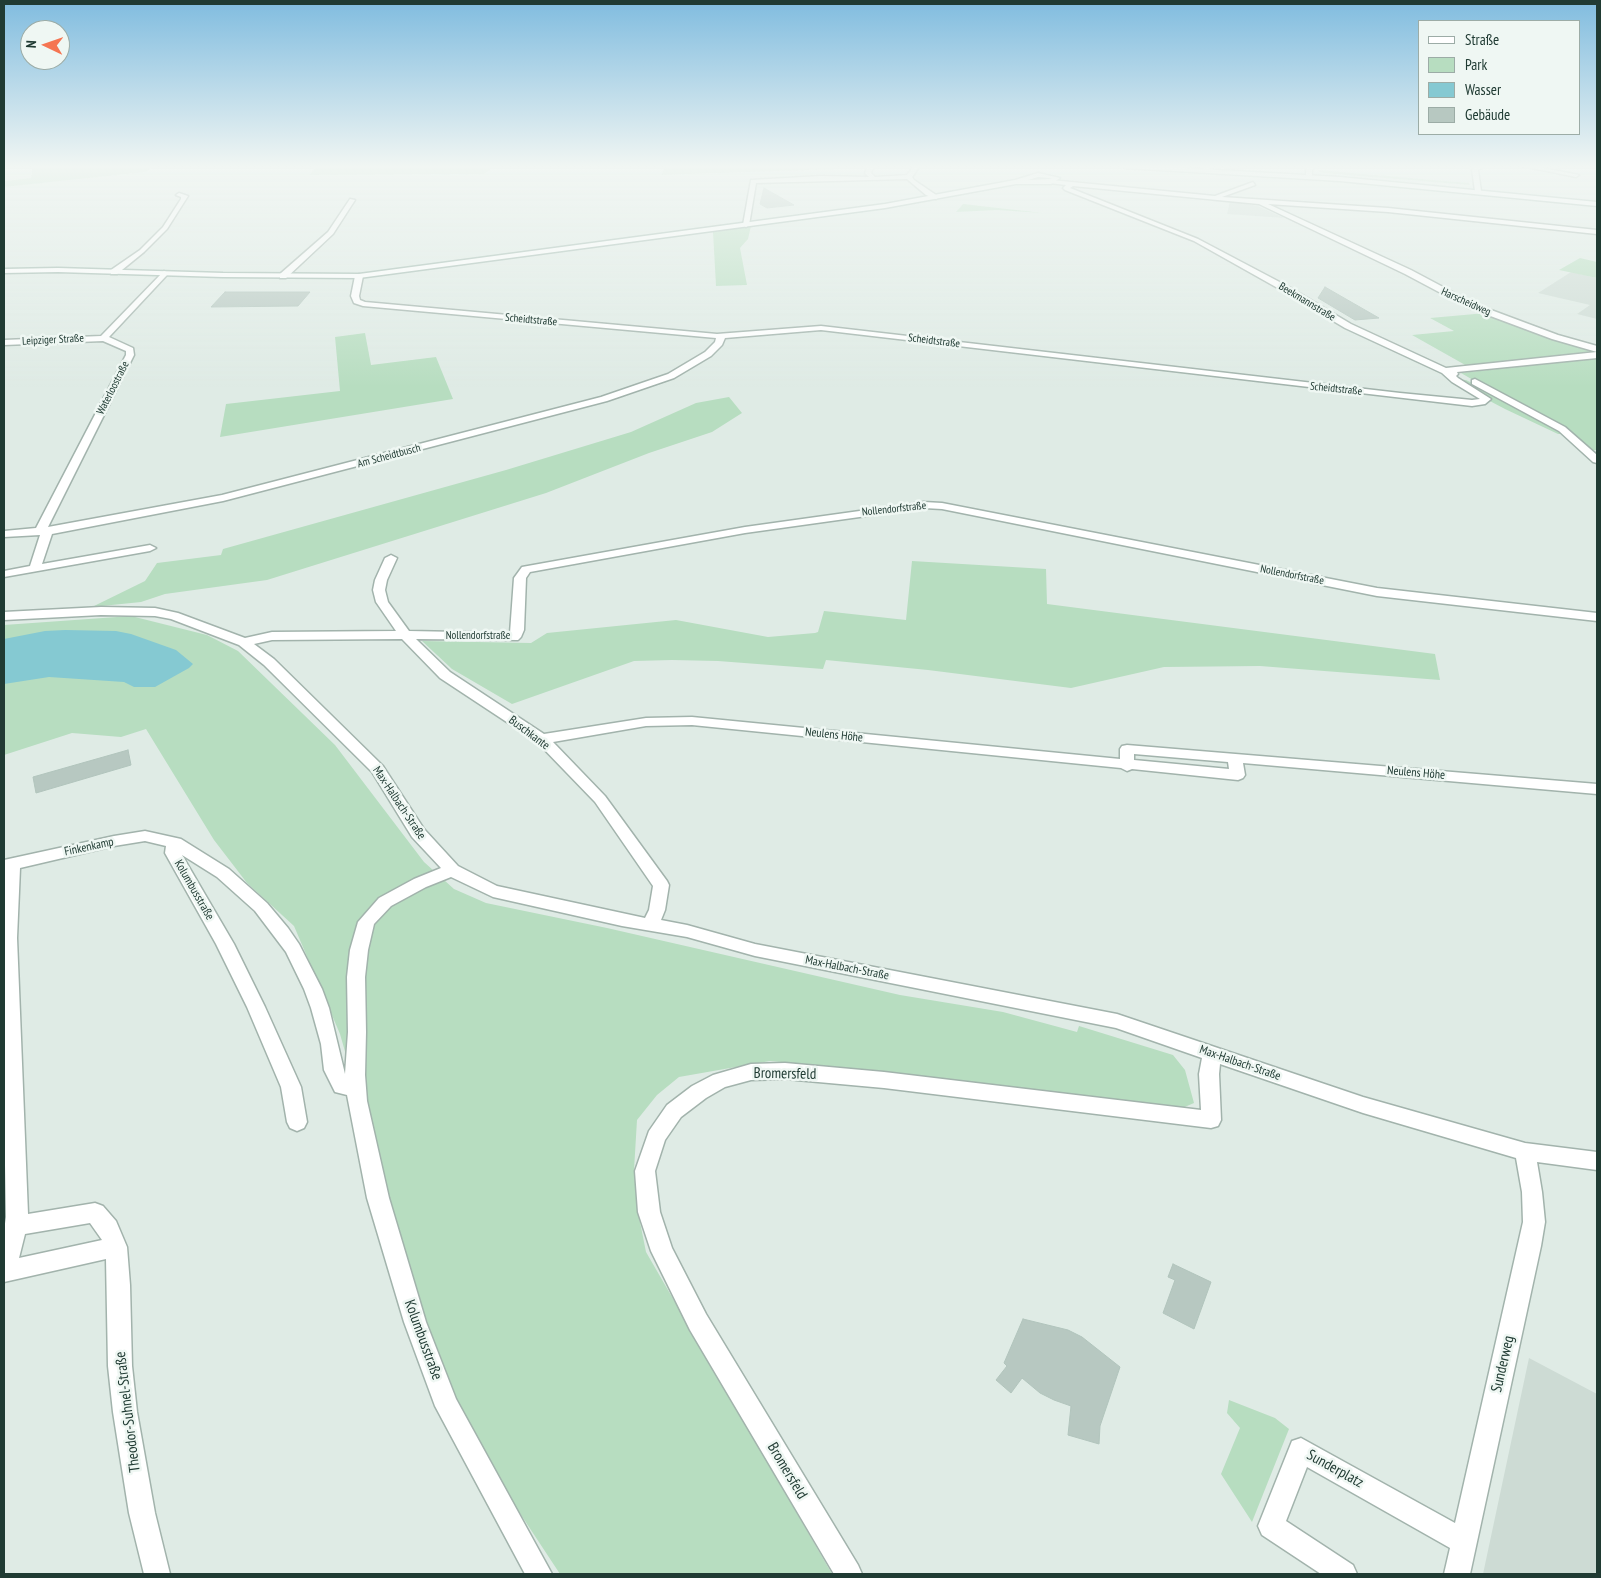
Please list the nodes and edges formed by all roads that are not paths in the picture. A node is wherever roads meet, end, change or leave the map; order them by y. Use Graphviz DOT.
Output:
graph roads {
  1 [pos="153,240"];
  2 [pos="324,240"];
  3 [pos="635,240"];
  4 [pos="1195,240"];
  5 [pos="1340,240"];
  6 [pos="4,271"];
  7 [pos="114,272"];
  8 [pos="164,273"];
  9 [pos="283,276"];
  10 [pos="359,276"];
  11 [pos="721,336"];
  12 [pos="103,338"];
  13 [pos="4,342"];
  14 [pos="1597,350"];
  15 [pos="1597,355"];
  16 [pos="1445,371"];
  17 [pos="1597,460"];
  18 [pos="43,532"];
  19 [pos="4,534"];
  20 [pos="150,548"];
  21 [pos="391,558"];
  22 [pos="35,568"];
  23 [pos="6,574"];
  24 [pos="4,616"];
  25 [pos="1597,618"];
  26 [pos="4,622"];
  27 [pos="191,622"];
  28 [pos="405,635"];
  29 [pos="244,642"];
  30 [pos="542,739"];
  31 [pos="1597,789"];
  32 [pos="175,842"];
  33 [pos="8,865"];
  34 [pos="452,870"];
  35 [pos="650,925"];
  36 [pos="1212,1054"];
  37 [pos="356,1094"];
  38 [pos="297,1122"];
  39 [pos="1525,1152"];
  40 [pos="1597,1161"];
  41 [pos="16,1226"];
  42 [pos="116,1247"];
  43 [pos="4,1270"];
  44 [pos="1464,1542"];
  45 [pos="157,1574"];
  46 [pos="538,1574"];
  47 [pos="849,1574"];
  48 [pos="1344,1574"];
  49 [pos="1456,1574"];
  1 -- 7 [label="street"];
  2 -- 9 [label="street"];
  3 -- 10 [label="street"];
  4 -- 16 [label="street, Beekmannstraße"];
  5 -- 14 [label="street, Harscheidweg"];
  6 -- 7 [label="street"];
  7 -- 8 [label="street"];
  8 -- 9 [label="street"];
  8 -- 12 [label="street"];
  9 -- 10 [label="street"];
  10 -- 11 [label="street, Scheidtstraße"];
  11 -- 16 [label="street, Scheidtstraße"];
  11 -- 18 [label="street, Am Scheidtbusch"];
  12 -- 13 [label="street, Leipziger Straße"];
  12 -- 18 [label="street, Waterloostraße"];
  15 -- 16 [label="street"];
  16 -- 17 [label="street, Beekmannstraße"];
  18 -- 19 [label="street, Am Scheidtbusch"];
  18 -- 22 [label="street, Waterloostraße"];
  20 -- 22 [label="street"];
  21 -- 28 [label="street, Buschkante"];
  22 -- 23 [label="street"];
  24 -- 27 [label="street, Max-Halbach-Straße"];
  25 -- 28 [label="street, Nollendorfstraße"];
  26 -- 27 [label="street, Max-Halbach-Straße"];
  27 -- 29 [label="street, Max-Halbach-Straße"];
  28 -- 29 [label="street, Nollendorfstraße"];
  28 -- 30 [label="street, Buschkante"];
  29 -- 34 [label="street, Max-Halbach-Straße"];
  30 -- 31 [label="street, Neulens Höhe"];
  30 -- 35 [label="street, Buschkante"];
  32 -- 33 [label="street, Finkenkamp"];
  32 -- 37 [label="street, Kolumbusstraße"];
  32 -- 38 [label="street, Kolumbusstraße"];
  33 -- 41 [label="street"];
  34 -- 35 [label="street, Max-Halbach-Straße"];
  34 -- 37 [label="street, Kolumbusstraße"];
  35 -- 36 [label="street, Max-Halbach-Straße"];
  36 -- 39 [label="street, Max-Halbach-Straße"];
  36 -- 47 [label="street, Bromersfeld"];
  37 -- 46 [label="street, Kolumbusstraße"];
  39 -- 40 [label="street, Max-Halbach-Straße"];
  39 -- 44 [label="street, Sunderweg"];
  41 -- 42 [label="street, Theodor-Suhnel-Straße"];
  41 -- 43 [label="street"];
  42 -- 43 [label="street"];
  42 -- 45 [label="street, Theodor-Suhnel-Straße"];
  44 -- 48 [label="street, Sunderplatz"];
  44 -- 49 [label="street, Sunderweg"];
}
